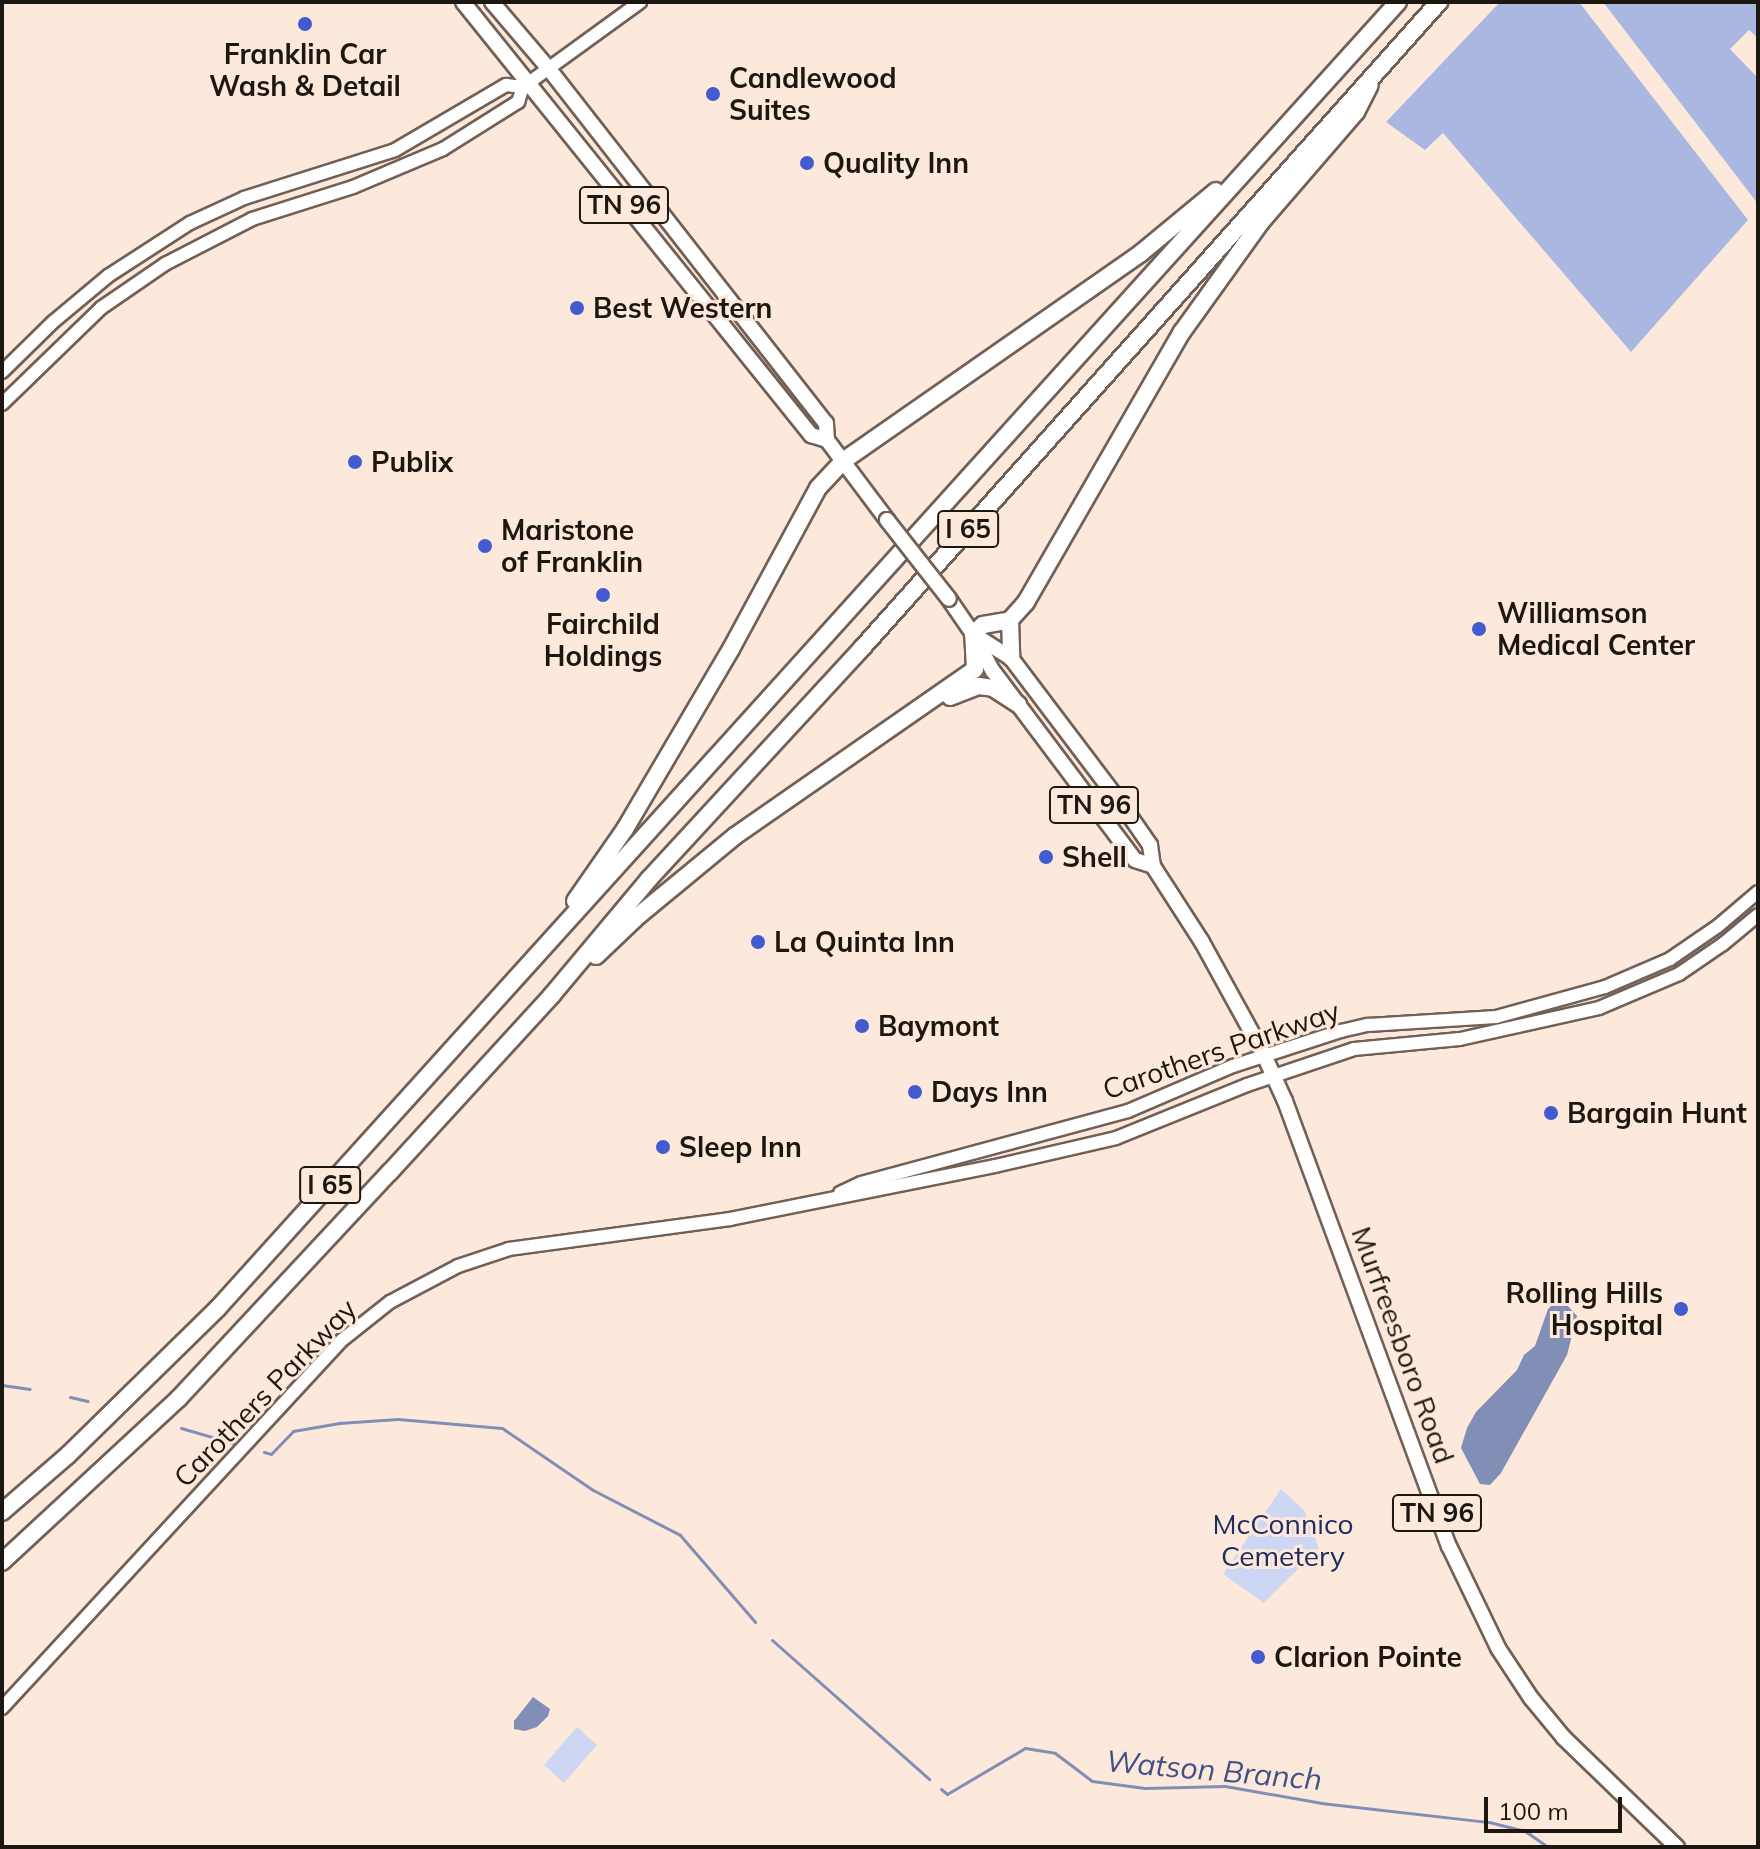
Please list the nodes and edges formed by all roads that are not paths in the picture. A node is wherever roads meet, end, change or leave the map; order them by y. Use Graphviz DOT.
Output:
graph roads {
  1 [pos="463,2"];
  2 [pos="492,2"];
  3 [pos="640,2"];
  4 [pos="1398,2"];
  5 [pos="1439,2"];
  6 [pos="1382,62"];
  7 [pos="549,69"];
  8 [pos="1332,73"];
  9 [pos="526,86"];
  10 [pos="244,198"];
  11 [pos="252,219"];
  12 [pos="2,372"];
  13 [pos="2,404"];
  14 [pos="827,440"];
  15 [pos="843,461"];
  16 [pos="1010,620"];
  17 [pos="973,634"];
  18 [pos="1011,658"];
  19 [pos="933,701"];
  20 [pos="1018,704"];
  21 [pos="1153,866"];
  22 [pos="1758,892"];
  23 [pos="1758,915"];
  24 [pos="532,961"];
  25 [pos="552,995"];
  26 [pos="1264,1055"];
  27 [pos="1275,1076"];
  28 [pos="823,1202"];
  29 [pos="2,1512"];
  30 [pos="2,1562"];
  31 [pos="2,1708"];
  32 [pos="1677,1847"];
  1 -- 9 [label="main road, Murfreesboro Road / TN 96"];
  2 -- 7 [label="main road, Murfreesboro Road / TN 96"];
  3 -- 7 [label="main road"];
  4 -- 8 [label="highway, I 65"];
  5 -- 6 [label="highway, I 65"];
  6 -- 16 [label="highway"];
  6 -- 25 [label="highway, I 65"];
  7 -- 9 [label="main road"];
  7 -- 14 [label="main road, Murfreesboro Road / TN 96"];
  8 -- 15 [label="highway"];
  8 -- 24 [label="highway, I 65"];
  9 -- 10 [label="main road"];
  9 -- 11 [label="main road"];
  9 -- 14 [label="main road, Murfreesboro Road / TN 96"];
  10 -- 11 [label="main road"];
  10 -- 12 [label="main road"];
  11 -- 13 [label="main road"];
  14 -- 15 [label="main road, Murfreesboro Road / TN 96"];
  15 -- 17 [label="main road, Murfreesboro Road / TN 96, bridge"];
  15 -- 24 [label="highway"];
  16 -- 17 [label="highway"];
  16 -- 18 [label="highway"];
  17 -- 18 [label="main road, Murfreesboro Road"];
  17 -- 19 [label="highway"];
  17 -- 20 [label="main road, Murfreesboro Road / TN 96"];
  18 -- 21 [label="main road, Murfreesboro Road"];
  19 -- 20 [label="highway"];
  19 -- 25 [label="highway"];
  20 -- 21 [label="main road, Murfreesboro Road / TN 96"];
  21 -- 26 [label="main road, Murfreesboro Road / TN 96"];
  22 -- 26 [label="main road, Carothers Parkway"];
  23 -- 27 [label="main road, Carothers Parkway"];
  24 -- 29 [label="highway, I 65"];
  25 -- 30 [label="highway, I 65"];
  26 -- 27 [label="main road, Murfreesboro Road / TN 96"];
  26 -- 28 [label="main road, Carothers Parkway"];
  27 -- 28 [label="main road, Carothers Parkway"];
  27 -- 32 [label="main road, Murfreesboro Road / TN 96"];
  28 -- 31 [label="main road, Carothers Parkway"];
}
